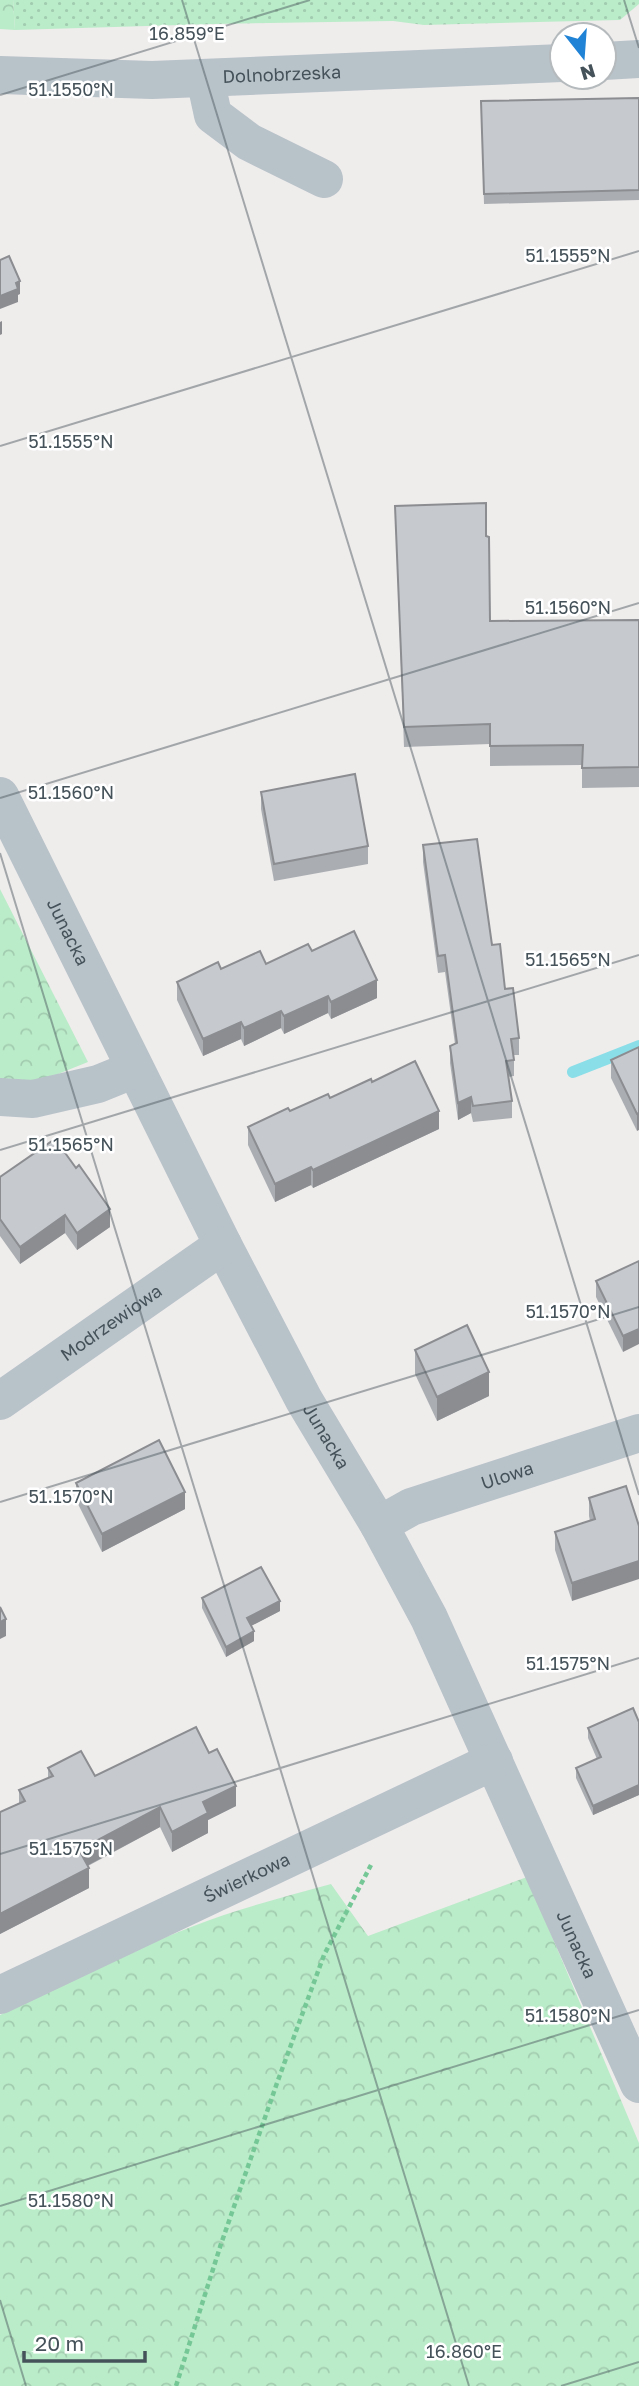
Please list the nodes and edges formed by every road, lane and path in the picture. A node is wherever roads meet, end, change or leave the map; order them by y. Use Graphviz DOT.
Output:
graph roads {
  1 [pos="639,59"];
  2 [pos="618,60"];
  3 [pos="548,64"];
  4 [pos="0,75"];
  5 [pos="205,78"];
  6 [pos="324,179"];
  7 [pos="0,796"];
  8 [pos="135,1069"];
  9 [pos="0,1097"];
  10 [pos="223,1245"];
  11 [pos="0,1401"];
  12 [pos="639,1433"];
  13 [pos="379,1525"];
  14 [pos="494,1760"];
  15 [pos="378,1816"];
  16 [pos="0,1995"];
  17 [pos="639,2084"];
  18 [pos="176,2386"];
  1 -- 2 [label="street"];
  3 -- 5 [label="street, Dolnobrzeska"];
  4 -- 5 [label="street, Dolnobrzeska"];
  5 -- 6 [label="street"];
  7 -- 8 [label="street, Junacka"];
  8 -- 9 [label="street"];
  8 -- 10 [label="street, Junacka"];
  10 -- 11 [label="street, Modrzewiowa"];
  10 -- 13 [label="street, Junacka"];
  12 -- 13 [label="street, Ulowa"];
  13 -- 14 [label="street, Junacka"];
  14 -- 15 [label="street, Świerkowa"];
  14 -- 17 [label="street, Junacka"];
  15 -- 16 [label="street, Świerkowa"];
  15 -- 18 [label="path"];
}
